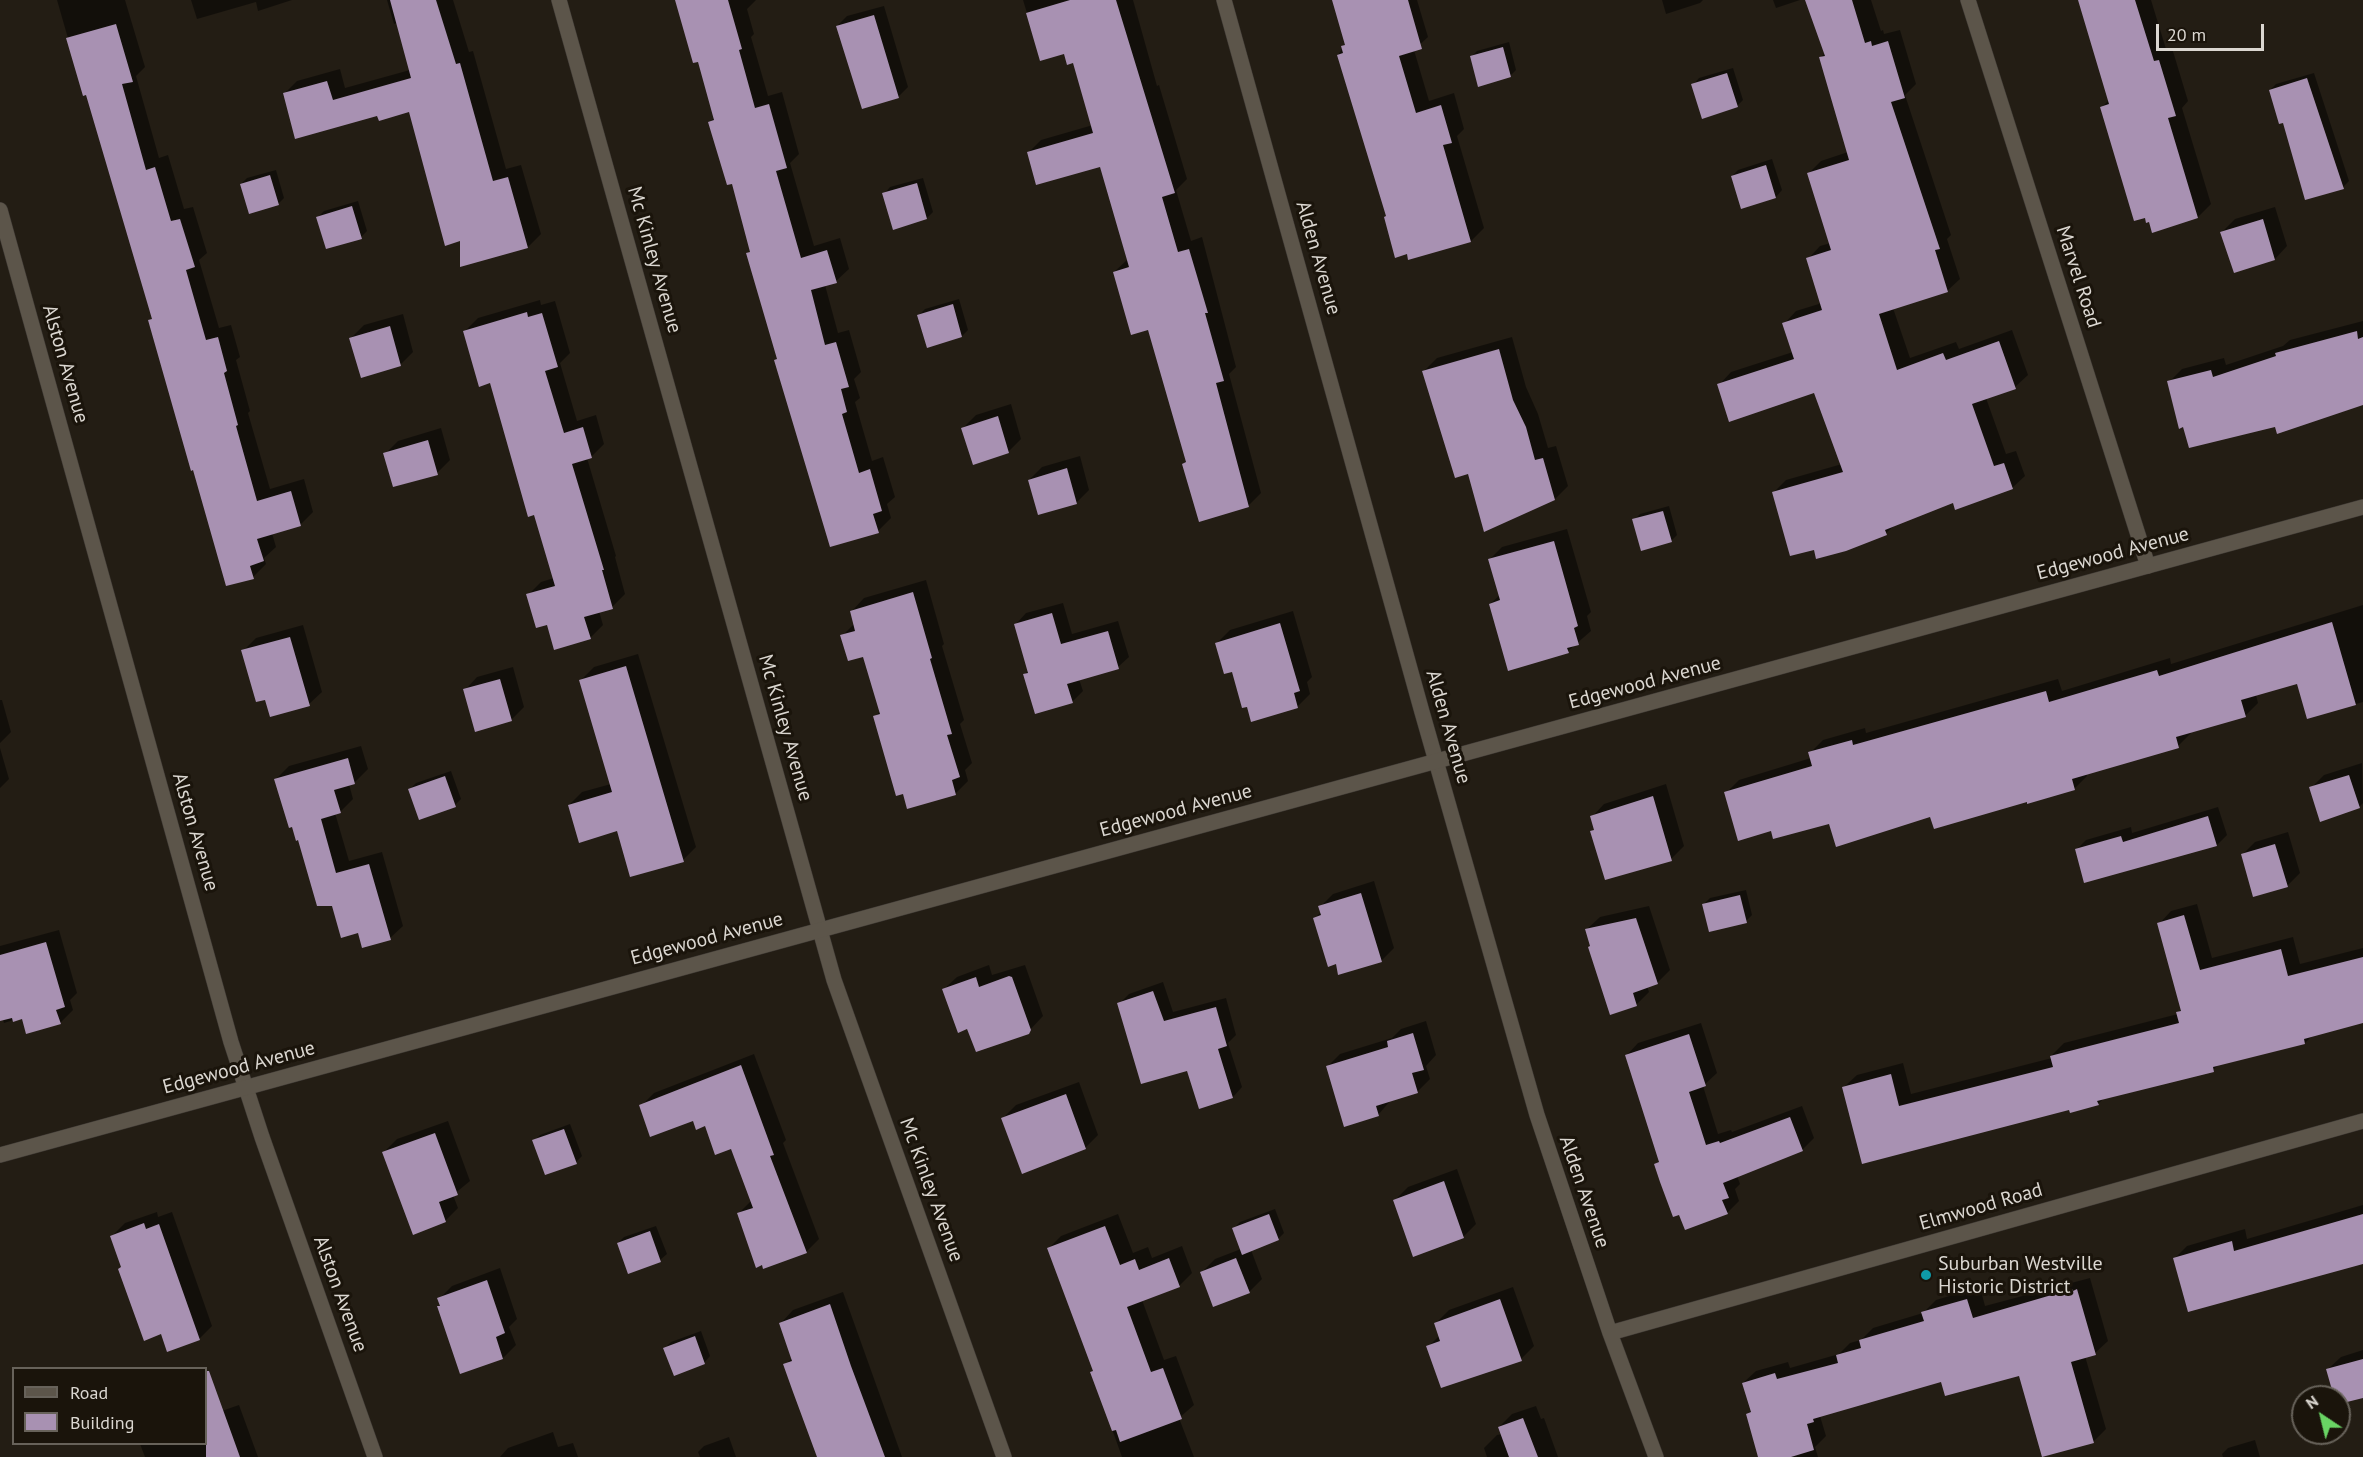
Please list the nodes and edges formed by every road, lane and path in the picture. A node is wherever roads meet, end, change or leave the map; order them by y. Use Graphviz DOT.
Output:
graph roads {
  1 [pos="559,0"];
  2 [pos="1224,0"];
  3 [pos="1968,0"];
  4 [pos="0,210"];
  5 [pos="2363,507"];
  6 [pos="2148,566"];
  7 [pos="1436,762"];
  8 [pos="820,930"];
  9 [pos="246,1088"];
  10 [pos="2363,1121"];
  11 [pos="0,1155"];
  12 [pos="1610,1333"];
  13 [pos="375,1457"];
  14 [pos="1004,1457"];
  15 [pos="1656,1457"];
  1 -- 8 [label="street, Mc Kinley Avenue"];
  2 -- 7 [label="street, Alden Avenue"];
  3 -- 6 [label="street, Marvel Road"];
  4 -- 9 [label="street, Alston Avenue"];
  5 -- 6 [label="street, Edgewood Avenue"];
  6 -- 7 [label="street, Edgewood Avenue"];
  7 -- 8 [label="street, Edgewood Avenue"];
  7 -- 12 [label="street, Alden Avenue"];
  8 -- 9 [label="street, Edgewood Avenue"];
  8 -- 14 [label="street, Mc Kinley Avenue"];
  9 -- 11 [label="street, Edgewood Avenue"];
  9 -- 13 [label="street, Alston Avenue"];
  10 -- 12 [label="street, Elmwood Road"];
  12 -- 15 [label="street, Alden Avenue"];
}
